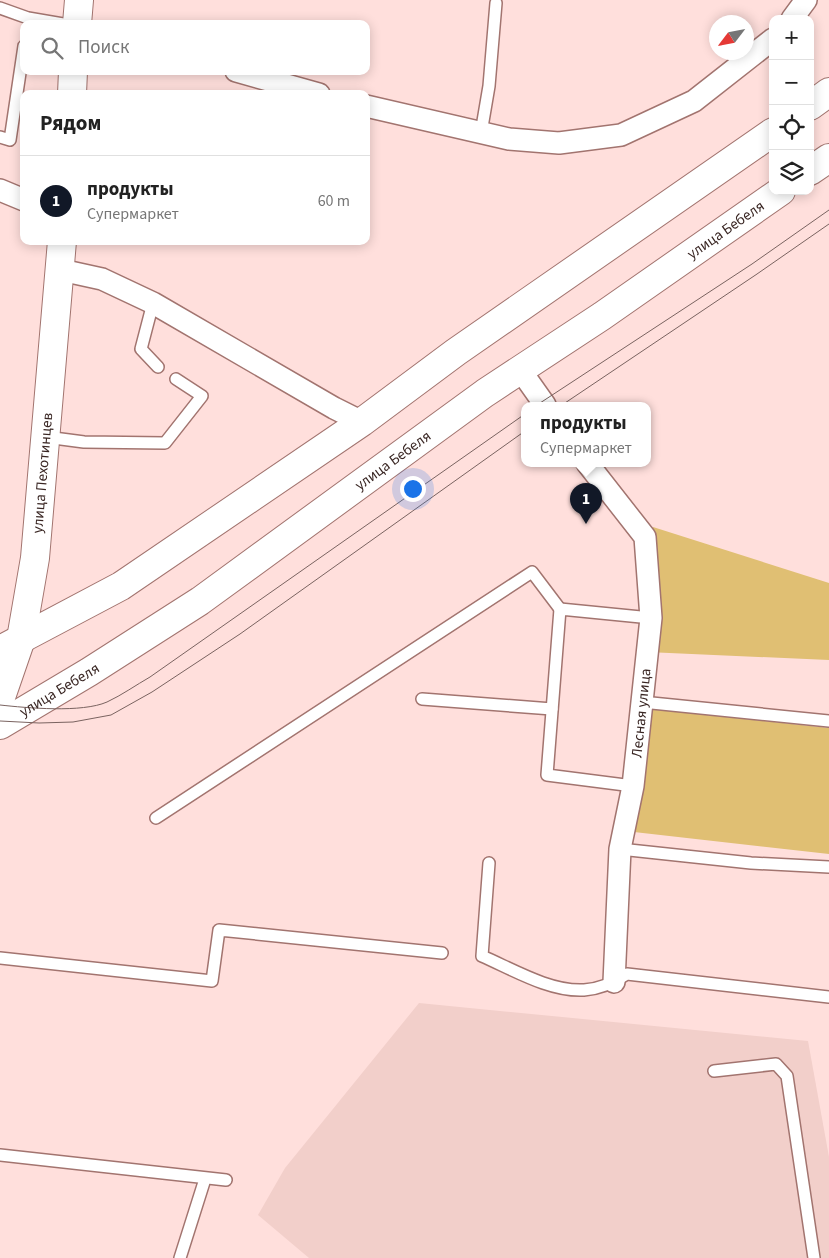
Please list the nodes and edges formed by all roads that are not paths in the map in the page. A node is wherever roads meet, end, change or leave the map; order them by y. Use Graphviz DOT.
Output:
graph roads {
  1 [pos="79,0"];
  2 [pos="806,0"];
  3 [pos="496,3"];
  4 [pos="0,8"];
  5 [pos="795,15"];
  6 [pos="25,20"];
  7 [pos="77,20"];
  8 [pos="769,42"];
  9 [pos="20,73"];
  10 [pos="74,75"];
  11 [pos="250,75"];
  12 [pos="72,90"];
  13 [pos="305,90"];
  14 [pos="829,92"];
  15 [pos="811,105"];
  16 [pos="370,107"];
  17 [pos="481,133"];
  18 [pos="769,135"];
  19 [pos="0,137"];
  20 [pos="829,158"];
  21 [pos="814,168"];
  22 [pos="0,190"];
  23 [pos="775,195"];
  24 [pos="20,198"];
  25 [pos="62,245"];
  26 [pos="60,270"];
  27 [pos="154,303"];
  28 [pos="158,367"];
  29 [pos="520,370"];
  30 [pos="176,379"];
  31 [pos="543,402"];
  32 [pos="362,422"];
  33 [pos="46,437"];
  34 [pos="590,467"];
  35 [pos="560,610"];
  36 [pos="651,618"];
  37 [pos="10,644"];
  38 [pos="0,700"];
  39 [pos="422,700"];
  40 [pos="642,702"];
  41 [pos="552,709"];
  42 [pos="829,721"];
  43 [pos="0,725"];
  44 [pos="633,786"];
  45 [pos="156,818"];
  46 [pos="620,848"];
  47 [pos="489,863"];
  48 [pos="829,867"];
  49 [pos="442,953"];
  50 [pos="0,958"];
  51 [pos="614,982"];
  52 [pos="829,997"];
  53 [pos="714,1071"];
  54 [pos="0,1155"];
  55 [pos="205,1179"];
  56 [pos="226,1180"];
  57 [pos="180,1258"];
  58 [pos="814,1258"];
  1 -- 7 [label="main road"];
  2 -- 5 [label="street"];
  3 -- 17 [label="lane"];
  4 -- 6 [label="lane"];
  8 -- 17 [label="street"];
  9 -- 19 [label="lane"];
  10 -- 12 [label="main road"];
  11 -- 13 [label="street"];
  14 -- 15 [label="main road"];
  16 -- 17 [label="street"];
  18 -- 32 [label="main road"];
  20 -- 21 [label="main road"];
  22 -- 24 [label="street"];
  23 -- 29 [label="main road, улица Бебеля"];
  25 -- 26 [label="main road, улица Пехотинцев"];
  26 -- 27 [label="street"];
  26 -- 33 [label="main road, улица Пехотинцев"];
  27 -- 28 [label="lane"];
  27 -- 32 [label="street"];
  29 -- 31 [label="street"];
  29 -- 43 [label="main road, улица Бебеля"];
  30 -- 33 [label="lane"];
  32 -- 37 [label="main road"];
  33 -- 37 [label="main road, улица Пехотинцев"];
  34 -- 36 [label="street, Лесная улица"];
  35 -- 36 [label="lane"];
  35 -- 41 [label="lane"];
  35 -- 45 [label="lane"];
  36 -- 40 [label="street, Лесная улица"];
  37 -- 38 [label="main road, улица Пехотинцев"];
  39 -- 41 [label="lane"];
  40 -- 42 [label="lane"];
  40 -- 44 [label="street, Лесная улица"];
  41 -- 44 [label="lane"];
  44 -- 46 [label="street, Лесная улица"];
  46 -- 48 [label="lane"];
  46 -- 51 [label="street, Лесная улица"];
  47 -- 51 [label="lane"];
  49 -- 50 [label="lane"];
  51 -- 52 [label="lane"];
  53 -- 58 [label="lane"];
  54 -- 55 [label="lane"];
  55 -- 56 [label="lane"];
  55 -- 57 [label="lane"];
}
